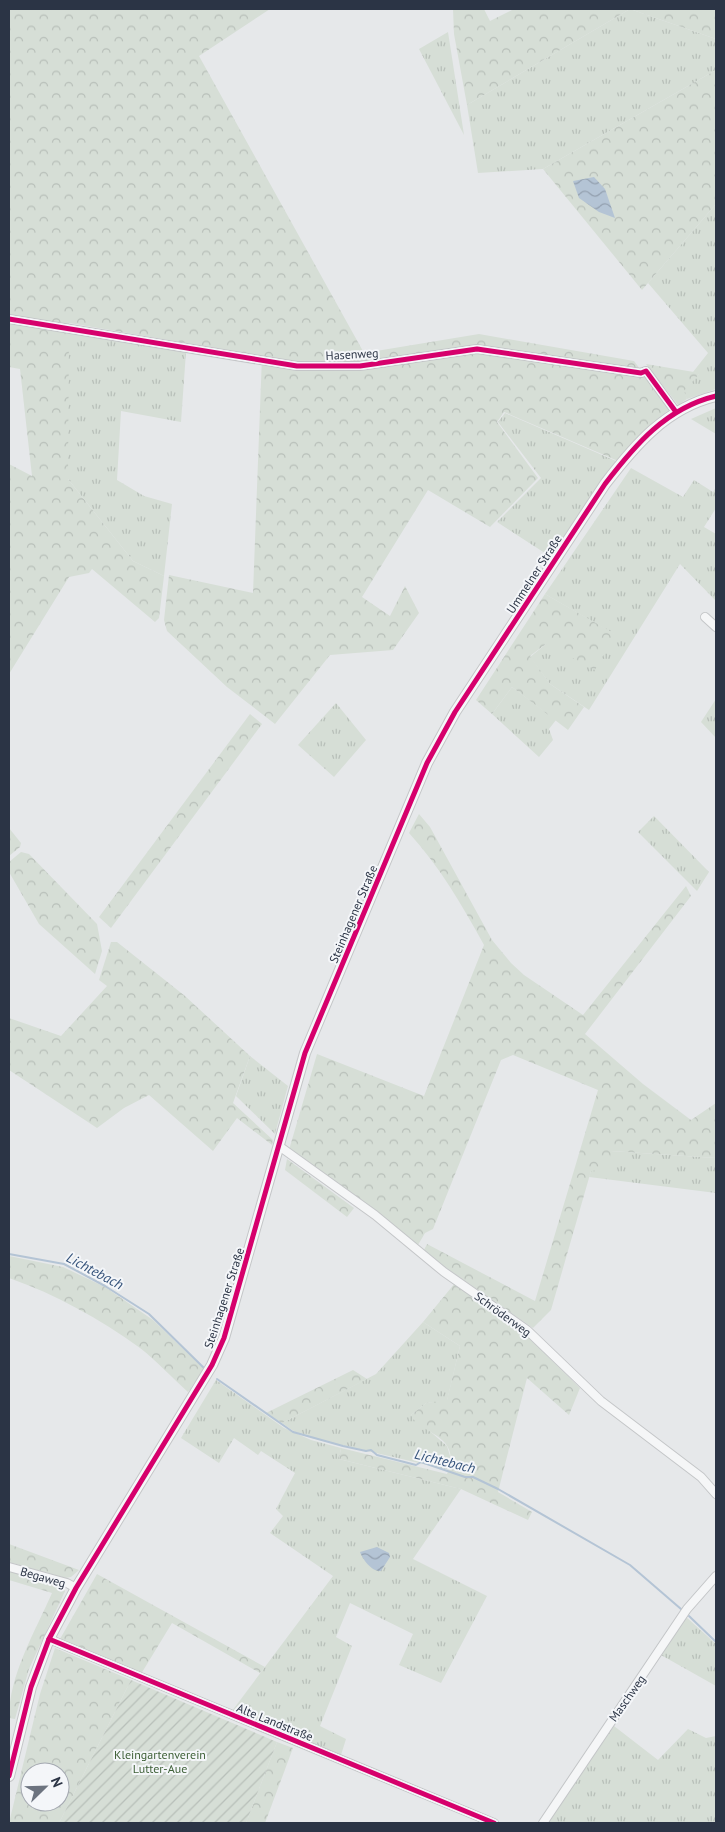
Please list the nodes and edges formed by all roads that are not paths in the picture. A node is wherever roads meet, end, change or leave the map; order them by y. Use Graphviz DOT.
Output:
graph roads {
  1 [pos="9,319"];
  2 [pos="716,396"];
  3 [pos="676,412"];
  4 [pos="705,618"];
  5 [pos="716,628"];
  6 [pos="412,803"];
  7 [pos="279,1146"];
  8 [pos="716,1494"];
  9 [pos="9,1567"];
  10 [pos="716,1576"];
  11 [pos="76,1588"];
  12 [pos="49,1639"];
  13 [pos="9,1776"];
  14 [pos="494,1823"];
  15 [pos="543,1823"];
  1 -- 3 [label="street, Hasenweg"];
  2 -- 3 [label="main road, Ummelner Straße"];
  3 -- 6 [label="main road, Ummelner Straße"];
  4 -- 5 [label="street"];
  6 -- 7 [label="main road, Steinhagener Straße"];
  7 -- 8 [label="street, Schröderweg"];
  7 -- 11 [label="main road, Steinhagener Straße"];
  9 -- 11 [label="street, Begaweg"];
  10 -- 15 [label="street, Maschweg"];
  11 -- 12 [label="main road, Steinhagener Straße"];
  12 -- 13 [label="main road, Steinhagener Straße"];
  12 -- 14 [label="street, Alte Landstraße"];
}
